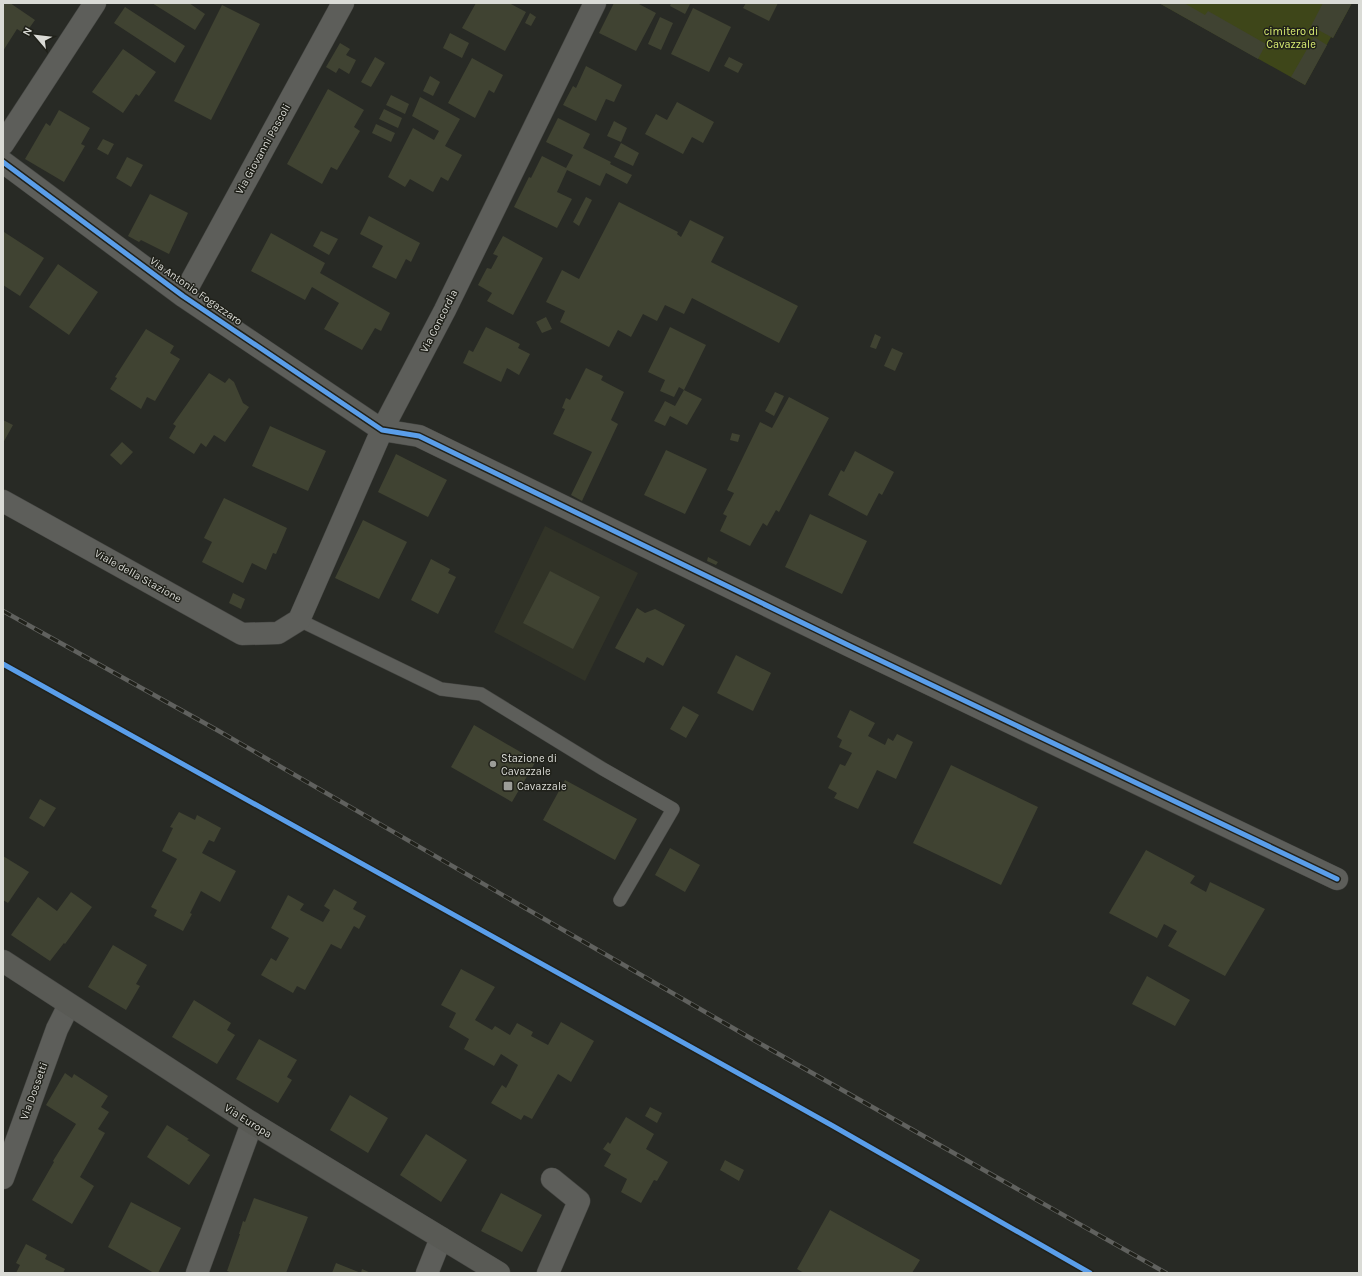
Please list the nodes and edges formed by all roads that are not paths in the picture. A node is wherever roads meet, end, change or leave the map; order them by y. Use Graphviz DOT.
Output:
graph roads {
  1 [pos="95,3"];
  2 [pos="343,3"];
  3 [pos="595,3"];
  4 [pos="3,144"];
  5 [pos="3,162"];
  6 [pos="183,296"];
  7 [pos="382,430"];
  8 [pos="3,501"];
  9 [pos="299,620"];
  10 [pos="1337,879"];
  11 [pos="620,900"];
  12 [pos="3,961"];
  13 [pos="69,1005"];
  14 [pos="252,1124"];
  15 [pos="3,1178"];
  16 [pos="552,1179"];
  17 [pos="441,1238"];
  18 [pos="198,1273"];
  19 [pos="426,1273"];
  20 [pos="499,1273"];
  21 [pos="548,1273"];
  1 -- 4 [label="street"];
  2 -- 6 [label="street, Via Giovanni Pascoli"];
  3 -- 7 [label="street, Via Concordia"];
  5 -- 6 [label="street, Via Antonio Fogazzaro"];
  6 -- 7 [label="street, Via Antonio Fogazzaro"];
  7 -- 9 [label="street, Via Concordia"];
  7 -- 10 [label="street"];
  8 -- 9 [label="street, Viale della Stazione"];
  9 -- 11 [label="lane"];
  12 -- 13 [label="street, Via Europa"];
  13 -- 14 [label="street, Via Europa"];
  13 -- 15 [label="street, Via Dossetti"];
  14 -- 17 [label="street, Via Europa"];
  14 -- 18 [label="street"];
  16 -- 21 [label="street"];
  17 -- 19 [label="street"];
  17 -- 20 [label="street, Via Europa"];
}
